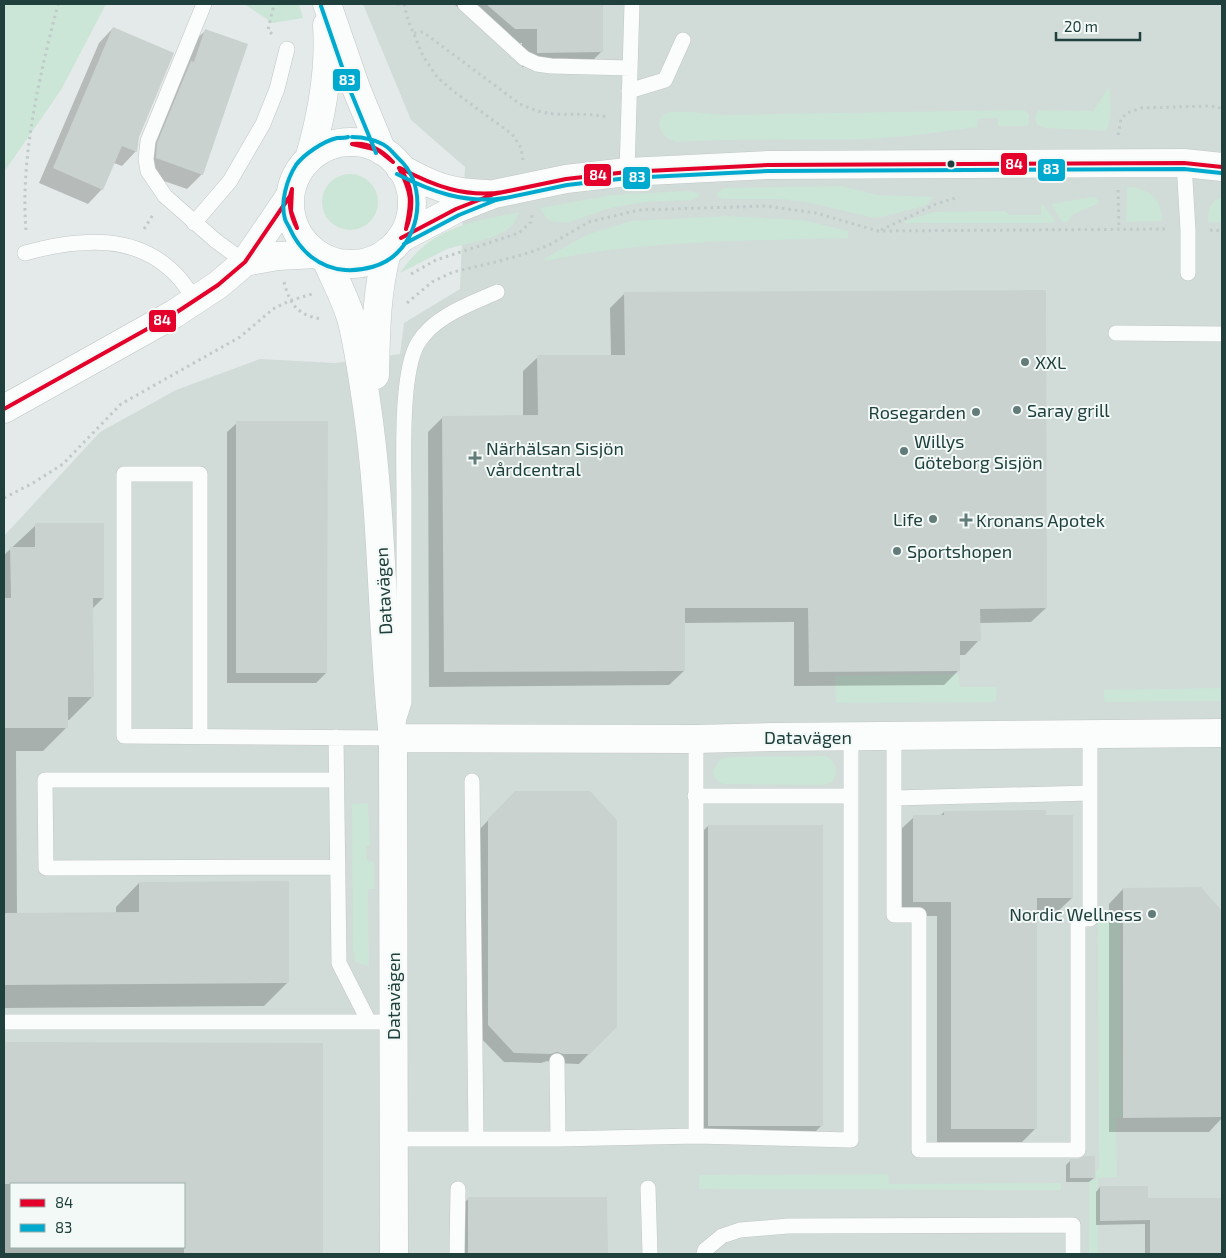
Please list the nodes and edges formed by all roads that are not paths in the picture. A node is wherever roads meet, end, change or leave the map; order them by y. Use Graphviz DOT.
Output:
graph roads {
  1 [pos="204,4"];
  2 [pos="326,4"];
  3 [pos="465,4"];
  4 [pos="632,4"];
  5 [pos="683,40"];
  6 [pos="287,49"];
  7 [pos="630,68"];
  8 [pos="629,91"];
  9 [pos="309,159"];
  10 [pos="391,159"];
  11 [pos="1184,163"];
  12 [pos="1221,166"];
  13 [pos="626,172"];
  14 [pos="494,194"];
  15 [pos="290,196"];
  16 [pos="194,223"];
  17 [pos="394,245"];
  18 [pos="26,252"];
  19 [pos="321,256"];
  20 [pos="245,262"];
  21 [pos="1188,273"];
  22 [pos="497,292"];
  23 [pos="196,300"];
  24 [pos="363,314"];
  25 [pos="1116,333"];
  26 [pos="1222,334"];
  27 [pos="4,409"];
  28 [pos="1222,733"];
  29 [pos="1090,735"];
  30 [pos="200,736"];
  31 [pos="894,736"];
  32 [pos="336,737"];
  33 [pos="851,737"];
  34 [pos="393,738"];
  35 [pos="696,739"];
  36 [pos="336,780"];
  37 [pos="472,781"];
  38 [pos="1090,793"];
  39 [pos="695,796"];
  40 [pos="851,796"];
  41 [pos="894,798"];
  42 [pos="337,867"];
  43 [pos="4,1022"];
  44 [pos="381,1022"];
  45 [pos="556,1061"];
  46 [pos="696,1136"];
  47 [pos="393,1139"];
  48 [pos="476,1139"];
  49 [pos="558,1139"];
  50 [pos="648,1188"];
  51 [pos="458,1189"];
  52 [pos="394,1254"];
  53 [pos="457,1254"];
  54 [pos="650,1254"];
  55 [pos="704,1254"];
  56 [pos="1073,1254"];
  1 -- 16 [label="lane"];
  2 -- 9 [label="street"];
  2 -- 10 [label="street"];
  3 -- 7 [label="lane"];
  4 -- 7 [label="lane"];
  5 -- 8 [label="lane"];
  6 -- 16 [label="lane"];
  7 -- 8 [label="lane"];
  8 -- 13 [label="lane"];
  9 -- 10 [label="street"];
  9 -- 15 [label="street"];
  10 -- 14 [label="street"];
  10 -- 17 [label="street"];
  11 -- 12 [label="street"];
  11 -- 13 [label="street"];
  11 -- 21 [label="lane"];
  13 -- 14 [label="street"];
  14 -- 17 [label="street"];
  15 -- 19 [label="street"];
  15 -- 20 [label="street"];
  16 -- 20 [label="lane"];
  17 -- 19 [label="street"];
  17 -- 24 [label="street, Datavägen"];
  18 -- 23 [label="lane"];
  19 -- 20 [label="street"];
  19 -- 24 [label="street, Datavägen"];
  20 -- 23 [label="street"];
  22 -- 34 [label="lane"];
  23 -- 27 [label="street"];
  24 -- 34 [label="street, Datavägen"];
  25 -- 26 [label="lane"];
  28 -- 29 [label="street, Datavägen"];
  29 -- 31 [label="street, Datavägen"];
  29 -- 38 [label="lane"];
  30 -- 30 [label="lane"];
  30 -- 32 [label="lane"];
  31 -- 33 [label="street, Datavägen"];
  31 -- 41 [label="lane"];
  32 -- 34 [label="lane"];
  32 -- 36 [label="lane"];
  33 -- 35 [label="street, Datavägen"];
  33 -- 40 [label="lane"];
  34 -- 35 [label="street, Datavägen"];
  34 -- 44 [label="street, Datavägen"];
  35 -- 39 [label="lane"];
  36 -- 42 [label="lane"];
  36 -- 42 [label="lane"];
  37 -- 48 [label="lane"];
  38 -- 41 [label="lane"];
  38 -- 41 [label="lane"];
  39 -- 40 [label="lane"];
  39 -- 46 [label="lane"];
  40 -- 46 [label="lane"];
  42 -- 44 [label="lane"];
  43 -- 44 [label="lane"];
  44 -- 47 [label="street, Datavägen"];
  45 -- 49 [label="lane"];
  46 -- 49 [label="lane"];
  47 -- 48 [label="lane"];
  47 -- 52 [label="street, Datavägen"];
  48 -- 49 [label="lane"];
  50 -- 54 [label="lane"];
  51 -- 53 [label="lane"];
  55 -- 56 [label="lane"];
}
